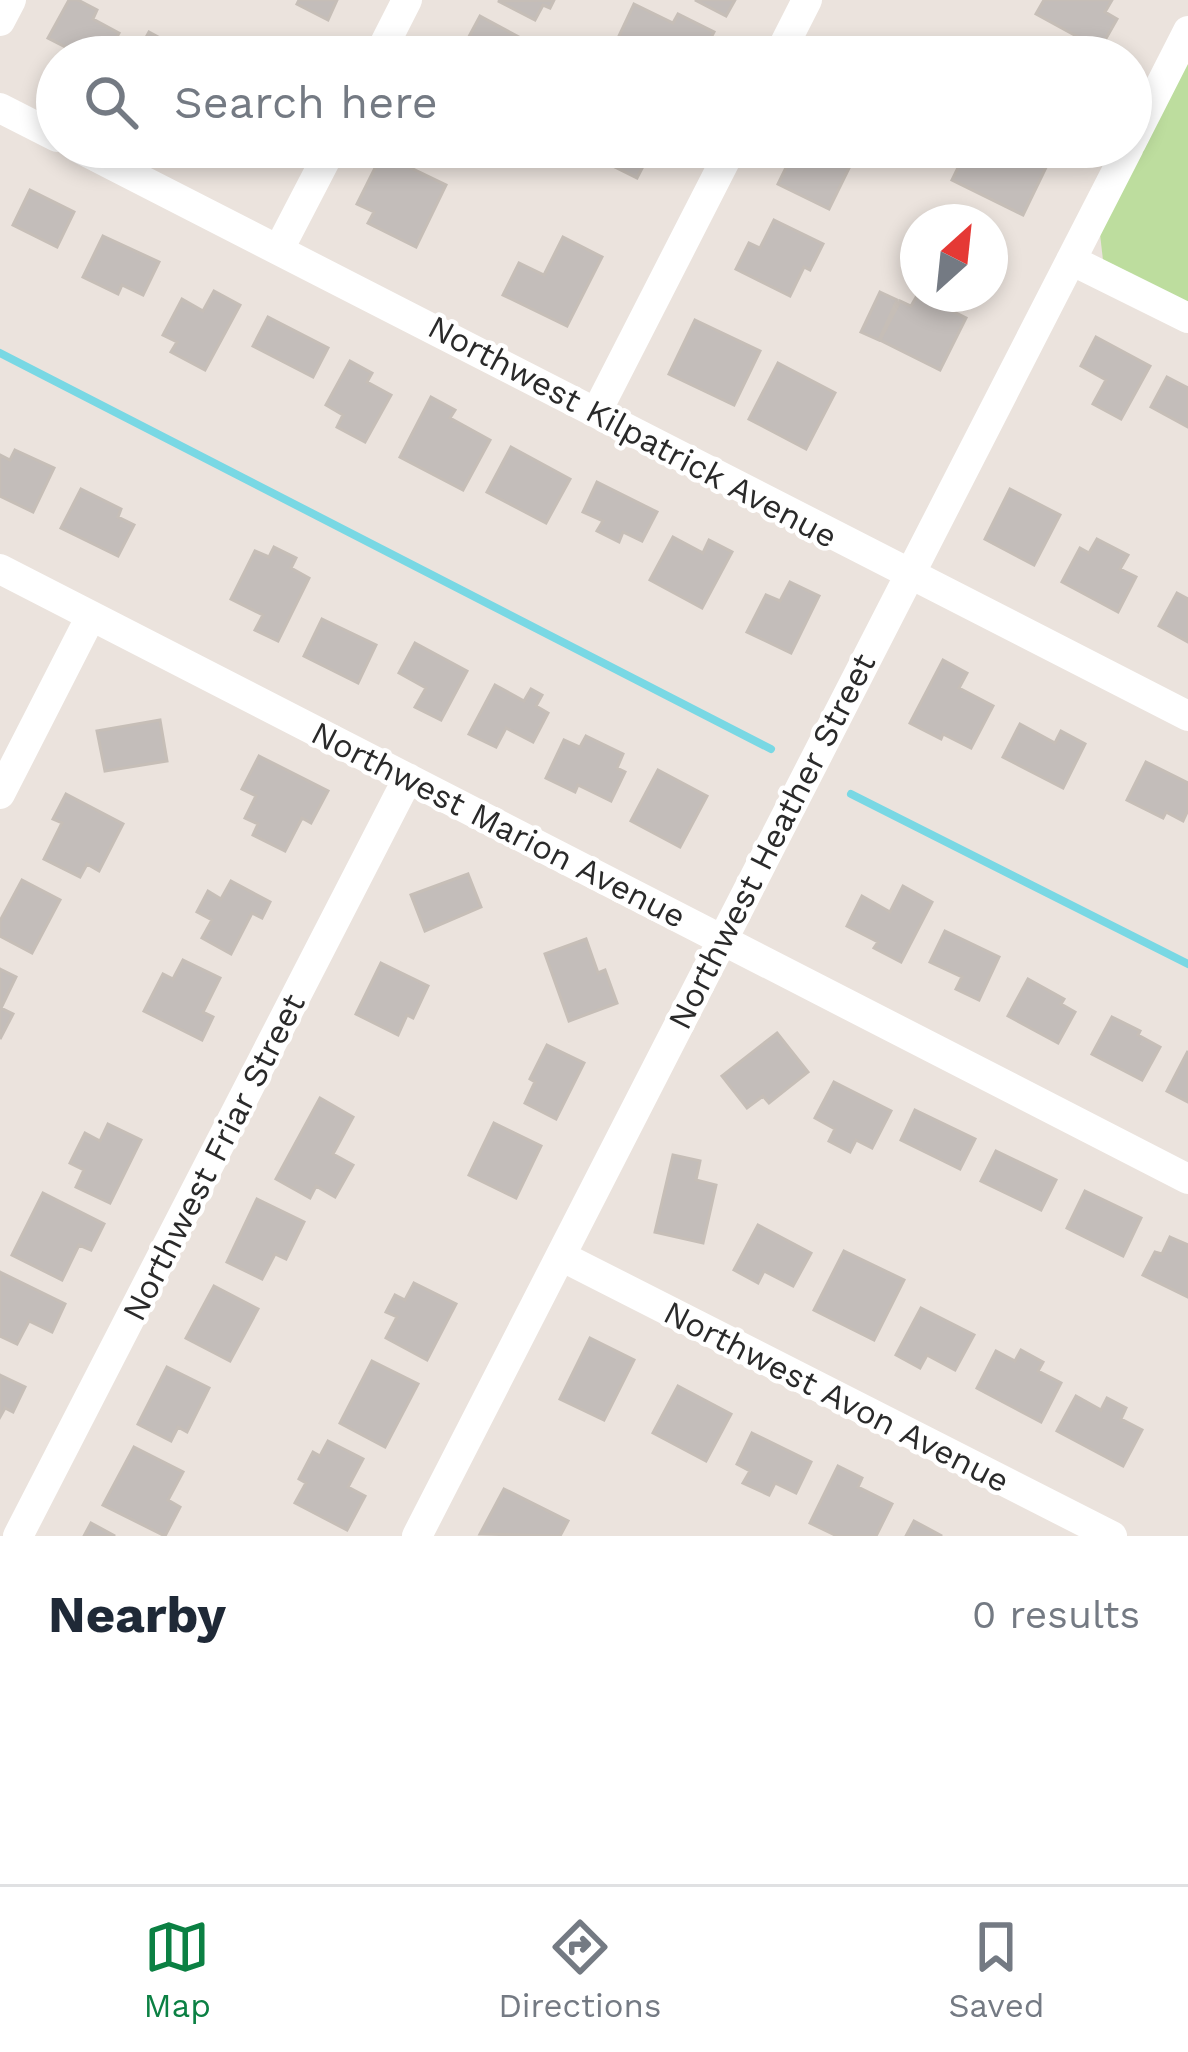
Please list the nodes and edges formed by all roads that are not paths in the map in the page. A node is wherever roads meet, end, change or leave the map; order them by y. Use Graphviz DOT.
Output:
graph roads {
  1 [pos="10,0"];
  2 [pos="407,0"];
  3 [pos="807,0"];
  4 [pos="0,21"];
  5 [pos="1188,32"];
  6 [pos="389,36"];
  7 [pos="789,36"];
  8 [pos="1152,102"];
  9 [pos="0,108"];
  10 [pos="36,126"];
  11 [pos="119,168"];
  12 [pos="321,168"];
  13 [pos="721,168"];
  14 [pos="1118,168"];
  15 [pos="280,249"];
  16 [pos="1071,260"];
  17 [pos="1188,318"];
  18 [pos="597,412"];
  19 [pos="0,569"];
  20 [pos="907,575"];
  21 [pos="91,616"];
  22 [pos="1188,716"];
  23 [pos="408,778"];
  24 [pos="0,794"];
  25 [pos="722,938"];
  26 [pos="1188,1180"];
  27 [pos="561,1256"];
  28 [pos="18,1536"];
  29 [pos="417,1536"];
  30 [pos="1112,1536"];
  1 -- 4 [label="street"];
  2 -- 6 [label="street"];
  3 -- 7 [label="street"];
  5 -- 8 [label="street, Northwest Heather Street"];
  9 -- 10 [label="street"];
  11 -- 15 [label="street, Northwest Kilpatrick Avenue"];
  12 -- 15 [label="street"];
  13 -- 18 [label="street"];
  14 -- 16 [label="street, Northwest Heather Street"];
  15 -- 18 [label="street, Northwest Kilpatrick Avenue"];
  16 -- 17 [label="street"];
  16 -- 20 [label="street, Northwest Heather Street"];
  18 -- 20 [label="street, Northwest Kilpatrick Avenue"];
  19 -- 21 [label="street, Northwest Marion Avenue"];
  20 -- 22 [label="street, Northwest Kilpatrick Avenue"];
  20 -- 25 [label="street, Northwest Heather Street"];
  21 -- 23 [label="street, Northwest Marion Avenue"];
  21 -- 24 [label="street"];
  23 -- 25 [label="street, Northwest Marion Avenue"];
  23 -- 28 [label="street, Northwest Friar Street"];
  25 -- 26 [label="street, Northwest Marion Avenue"];
  25 -- 27 [label="street, Northwest Heather Street"];
  27 -- 29 [label="street, Northwest Heather Street"];
  27 -- 30 [label="street, Northwest Avon Avenue"];
}
